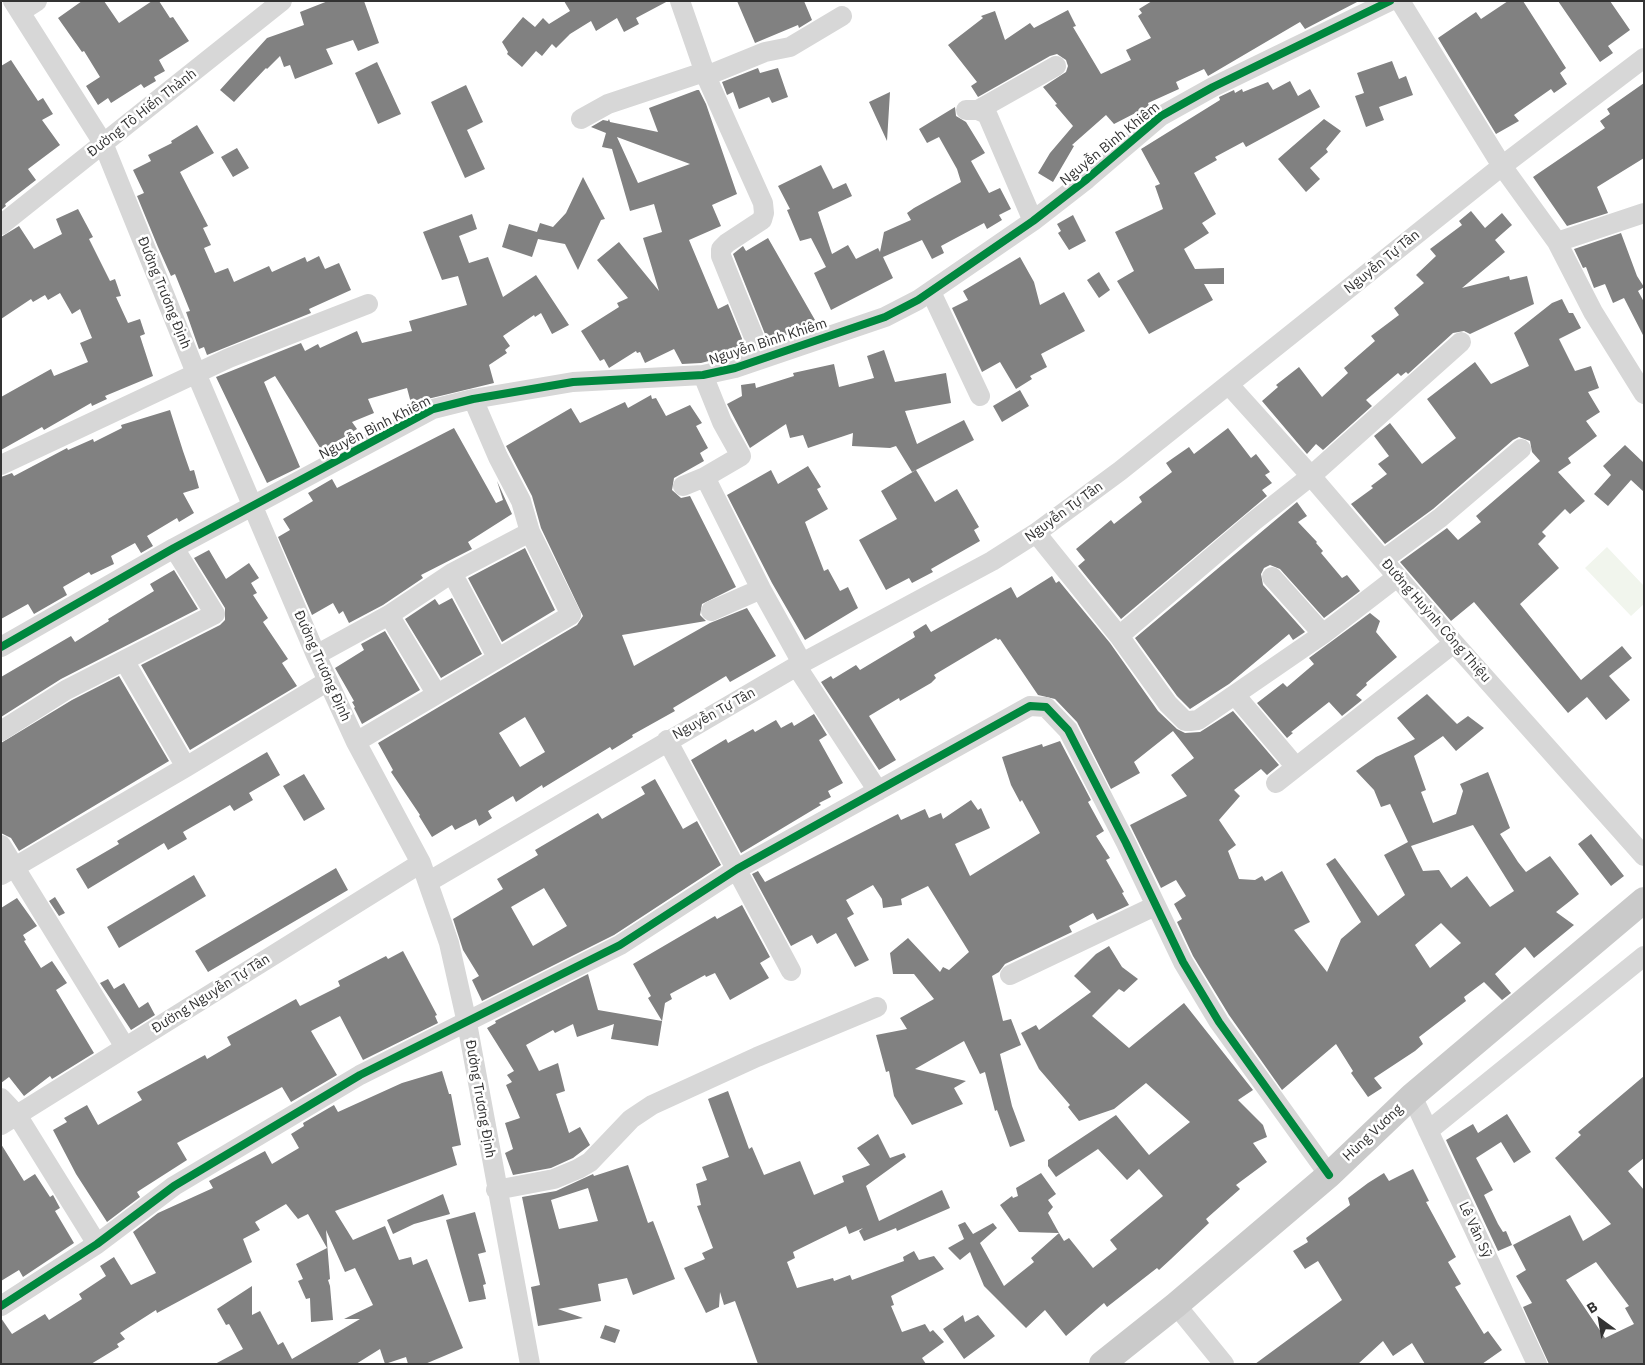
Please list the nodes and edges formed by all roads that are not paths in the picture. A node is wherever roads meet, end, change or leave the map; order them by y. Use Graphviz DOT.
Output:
graph roads {
  1 [pos="37,1"];
  2 [pos="282,1"];
  3 [pos="680,1"];
  4 [pos="1390,1"];
  5 [pos="1400,1"];
  6 [pos="17,7"];
  7 [pos="842,16"];
  8 [pos="1644,58"];
  9 [pos="1056,66"];
  10 [pos="705,74"];
  11 [pos="580,119"];
  12 [pos="103,143"];
  13 [pos="1502,166"];
  14 [pos="1644,213"];
  15 [pos="1033,221"];
  16 [pos="1,225"];
  17 [pos="1558,242"];
  18 [pos="931,292"];
  19 [pos="368,304"];
  20 [pos="1461,342"];
  21 [pos="762,357"];
  22 [pos="196,373"];
  23 [pos="702,375"];
  24 [pos="1229,385"];
  25 [pos="1644,394"];
  26 [pos="980,396"];
  27 [pos="473,399"];
  28 [pos="1521,450"];
  29 [pos="1,465"];
  30 [pos="1312,476"];
  31 [pos="705,477"];
  32 [pos="683,486"];
  33 [pos="254,506"];
  34 [pos="530,532"];
  35 [pos="1036,533"];
  36 [pos="174,548"];
  37 [pos="1383,560"];
  38 [pos="452,573"];
  39 [pos="1272,577"];
  40 [pos="1397,577"];
  41 [pos="761,589"];
  42 [pos="710,611"];
  43 [pos="389,615"];
  44 [pos="1323,634"];
  45 [pos="1120,636"];
  46 [pos="1454,643"];
  47 [pos="1,647"];
  48 [pos="316,655"];
  49 [pos="498,657"];
  50 [pos="125,662"];
  51 [pos="799,665"];
  52 [pos="328,681"];
  53 [pos="436,693"];
  54 [pos="1235,695"];
  55 [pos="1,731"];
  56 [pos="667,740"];
  57 [pos="356,742"];
  58 [pos="186,767"];
  59 [pos="1296,767"];
  60 [pos="1276,783"];
  61 [pos="878,791"];
  62 [pos="1,845"];
  63 [pos="1644,856"];
  64 [pos="737,869"];
  65 [pos="7,870"];
  66 [pos="425,872"];
  67 [pos="1644,900"];
  68 [pos="1155,906"];
  69 [pos="1644,956"];
  70 [pos="791,971"];
  71 [pos="1010,976"];
  72 [pos="877,1006"];
  73 [pos="467,1023"];
  74 [pos="125,1047"];
  75 [pos="1412,1096"];
  76 [pos="1,1098"];
  77 [pos="9,1120"];
  78 [pos="1428,1131"];
  79 [pos="1329,1175"];
  80 [pos="496,1190"];
  81 [pos="97,1244"];
  82 [pos="1176,1305"];
  83 [pos="1,1306"];
  84 [pos="530,1364"];
  85 [pos="1102,1364"];
  86 [pos="1224,1364"];
  87 [pos="1537,1364"];
  1 -- 6 [label="street"];
  2 -- 12 [label="street, Đường Tô Hiến Thành"];
  3 -- 10 [label="street"];
  4 -- 15 [label="street, Nguyễn Bình Khiêm"];
  5 -- 13 [label="street"];
  6 -- 12 [label="street, Đường Trương Định"];
  7 -- 10 [label="street"];
  8 -- 13 [label="street, Nguyễn Tự Tân"];
  9 -- 15 [label="street"];
  10 -- 11 [label="street"];
  10 -- 21 [label="street"];
  12 -- 16 [label="street, Đường Tô Hiến Thành"];
  12 -- 22 [label="street, Đường Trương Định"];
  13 -- 17 [label="street"];
  13 -- 24 [label="street, Nguyễn Tự Tân"];
  14 -- 17 [label="street"];
  15 -- 18 [label="street, Nguyễn Bình Khiêm"];
  17 -- 25 [label="street"];
  18 -- 21 [label="street, Nguyễn Bình Khiêm"];
  18 -- 26 [label="street"];
  19 -- 22 [label="street"];
  20 -- 30 [label="street"];
  21 -- 23 [label="street, Nguyễn Bình Khiêm"];
  22 -- 29 [label="street"];
  22 -- 33 [label="street, Đường Trương Định"];
  23 -- 27 [label="street, Nguyễn Bình Khiêm"];
  23 -- 31 [label="street"];
  24 -- 30 [label="street, Đường Huỳnh Công Thiệu"];
  24 -- 35 [label="street, Nguyễn Tự Tân"];
  27 -- 33 [label="street, Nguyễn Bình Khiêm"];
  27 -- 34 [label="street"];
  28 -- 37 [label="street"];
  30 -- 37 [label="street, Đường Huỳnh Công Thiệu"];
  30 -- 45 [label="street"];
  31 -- 32 [label="street"];
  31 -- 41 [label="street"];
  33 -- 36 [label="street, Nguyễn Bình Khiêm"];
  33 -- 48 [label="street, Đường Trương Định"];
  34 -- 38 [label="street"];
  34 -- 49 [label="street"];
  35 -- 45 [label="street"];
  35 -- 51 [label="street, Nguyễn Tự Tân"];
  36 -- 47 [label="street, Nguyễn Bình Khiêm"];
  36 -- 50 [label="street"];
  37 -- 40 [label="street, Đường Huỳnh Công Thiệu"];
  38 -- 43 [label="street"];
  38 -- 49 [label="street"];
  39 -- 44 [label="street"];
  40 -- 44 [label="street"];
  40 -- 46 [label="street, Đường Huỳnh Công Thiệu"];
  41 -- 42 [label="street"];
  41 -- 51 [label="street"];
  43 -- 48 [label="street"];
  43 -- 53 [label="street"];
  44 -- 54 [label="street"];
  45 -- 54 [label="street"];
  46 -- 59 [label="street"];
  46 -- 63 [label="street, Đường Huỳnh Công Thiệu"];
  48 -- 52 [label="street, Đường Trương Định"];
  49 -- 53 [label="street"];
  50 -- 55 [label="street"];
  50 -- 58 [label="street"];
  51 -- 56 [label="street, Nguyễn Tự Tân"];
  51 -- 61 [label="street"];
  52 -- 57 [label="street, Đường Trương Định"];
  52 -- 58 [label="street"];
  53 -- 57 [label="street"];
  54 -- 59 [label="street"];
  56 -- 64 [label="street"];
  56 -- 66 [label="street, Nguyễn Tự Tân"];
  57 -- 66 [label="street, Đường Trương Định"];
  58 -- 65 [label="street"];
  59 -- 60 [label="street"];
  61 -- 64 [label="street"];
  61 -- 68 [label="street"];
  62 -- 65 [label="street"];
  64 -- 70 [label="street"];
  64 -- 73 [label="street"];
  65 -- 74 [label="street"];
  66 -- 73 [label="street, Đường Trương Định"];
  66 -- 74 [label="street, Đường Nguyễn Tự Tân"];
  67 -- 75 [label="main road, Hùng Vương"];
  68 -- 71 [label="street"];
  68 -- 79 [label="street"];
  69 -- 78 [label="street"];
  72 -- 80 [label="street"];
  73 -- 80 [label="street, Đường Trương Định"];
  73 -- 81 [label="street"];
  74 -- 77 [label="street, Đường Nguyễn Tự Tân"];
  75 -- 78 [label="street, Lê Văn Sỹ"];
  75 -- 79 [label="main road, Hùng Vương"];
  76 -- 77 [label="street"];
  77 -- 81 [label="street"];
  78 -- 87 [label="street, Lê Văn Sỹ"];
  79 -- 82 [label="main road, Hùng Vương"];
  80 -- 84 [label="street, Đường Trương Định"];
  81 -- 83 [label="street"];
  82 -- 85 [label="main road, Hùng Vương"];
  82 -- 86 [label="street"];
}
